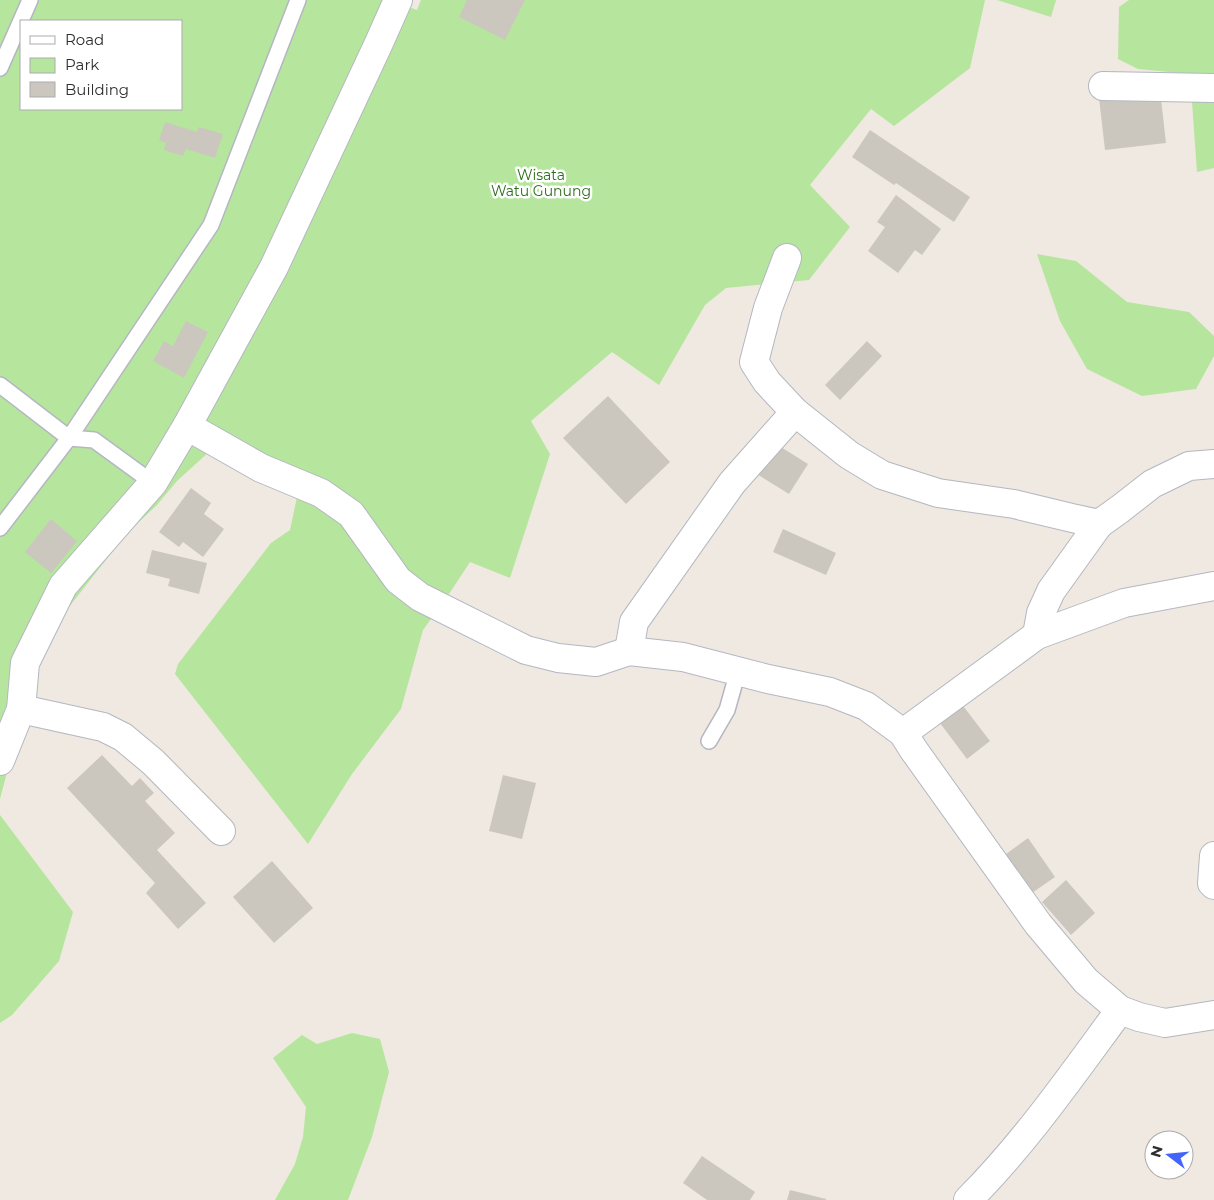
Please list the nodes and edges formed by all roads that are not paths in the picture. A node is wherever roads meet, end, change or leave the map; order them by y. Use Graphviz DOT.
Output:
graph roads {
  1 [pos="30,0"];
  2 [pos="298,0"];
  3 [pos="398,0"];
  4 [pos="21,20"];
  5 [pos="20,23"];
  6 [pos="0,68"];
  7 [pos="1103,86"];
  8 [pos="1214,88"];
  9 [pos="787,258"];
  10 [pos="0,385"];
  11 [pos="795,412"];
  12 [pos="187,426"];
  13 [pos="69,438"];
  14 [pos="1214,464"];
  15 [pos="153,483"];
  16 [pos="1099,524"];
  17 [pos="0,528"];
  18 [pos="1214,586"];
  19 [pos="1037,635"];
  20 [pos="630,651"];
  21 [pos="738,671"];
  22 [pos="21,709"];
  23 [pos="903,733"];
  24 [pos="709,741"];
  25 [pos="0,761"];
  26 [pos="221,831"];
  27 [pos="1214,856"];
  28 [pos="1214,885"];
  29 [pos="1120,1010"];
  30 [pos="1214,1015"];
  31 [pos="968,1200"];
  1 -- 4 [label="lane"];
  2 -- 13 [label="lane"];
  3 -- 12 [label="street"];
  5 -- 6 [label="lane"];
  7 -- 8 [label="street"];
  9 -- 11 [label="street"];
  10 -- 13 [label="lane"];
  11 -- 16 [label="street"];
  11 -- 20 [label="street"];
  12 -- 15 [label="street"];
  12 -- 20 [label="street"];
  13 -- 15 [label="lane"];
  13 -- 17 [label="lane"];
  14 -- 16 [label="street"];
  15 -- 22 [label="street"];
  16 -- 19 [label="street"];
  18 -- 19 [label="street"];
  19 -- 23 [label="street"];
  20 -- 21 [label="street"];
  21 -- 23 [label="street"];
  21 -- 24 [label="lane"];
  22 -- 25 [label="street"];
  22 -- 26 [label="street"];
  23 -- 29 [label="street"];
  27 -- 28 [label="street"];
  29 -- 30 [label="street"];
  29 -- 31 [label="street"];
}
